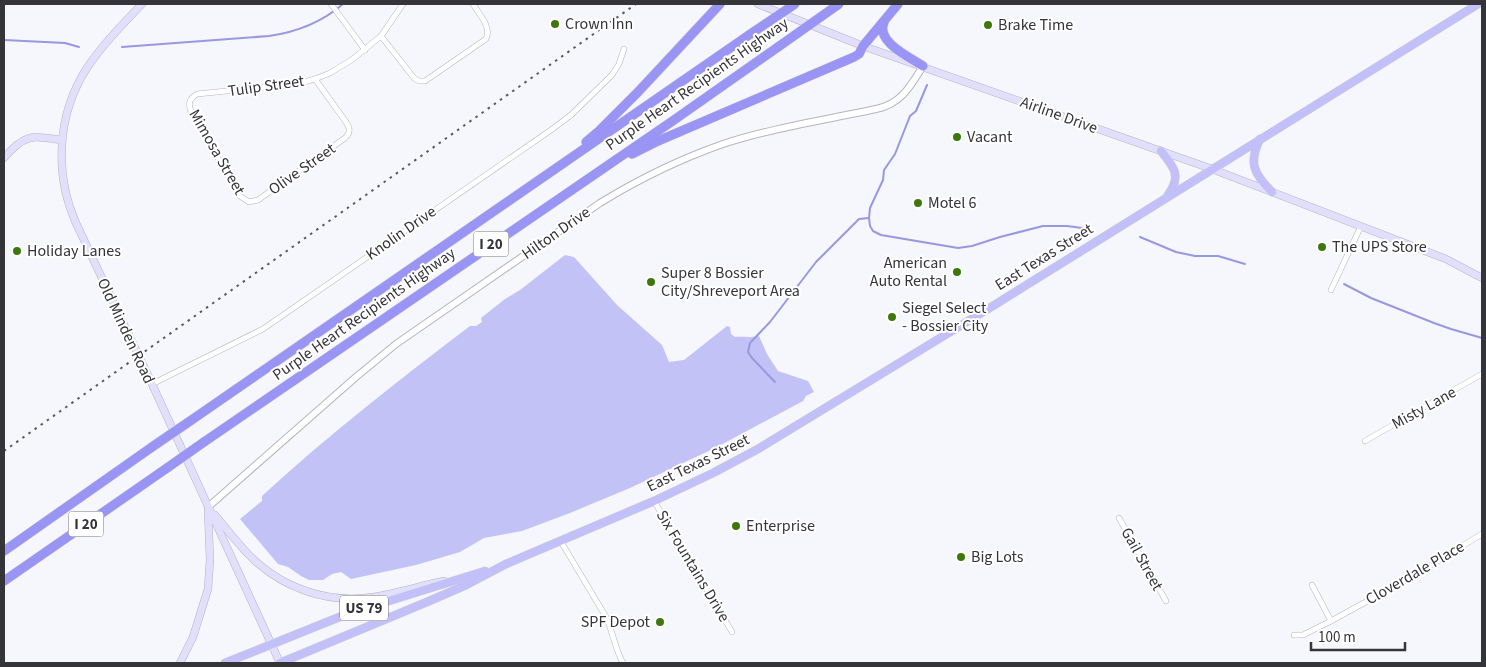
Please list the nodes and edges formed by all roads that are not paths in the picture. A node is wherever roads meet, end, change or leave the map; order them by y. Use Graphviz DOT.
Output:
graph roads {
  1 [pos="142,4"];
  2 [pos="331,4"];
  3 [pos="403,4"];
  4 [pos="473,4"];
  5 [pos="720,4"];
  6 [pos="758,4"];
  7 [pos="795,4"];
  8 [pos="840,4"];
  9 [pos="1478,4"];
  10 [pos="896,7"];
  11 [pos="381,36"];
  12 [pos="863,46"];
  13 [pos="624,49"];
  14 [pos="365,50"];
  15 [pos="922,66"];
  16 [pos="315,79"];
  17 [pos="190,99"];
  18 [pos="1260,139"];
  19 [pos="62,140"];
  20 [pos="1161,151"];
  21 [pos="4,158"];
  22 [pos="1212,169"];
  23 [pos="588,178"];
  24 [pos="527,188"];
  25 [pos="1272,192"];
  26 [pos="1167,197"];
  27 [pos="249,202"];
  28 [pos="1361,226"];
  29 [pos="1482,278"];
  30 [pos="1331,290"];
  31 [pos="1482,375"];
  32 [pos="152,384"];
  33 [pos="1365,441"];
  34 [pos="654,501"];
  35 [pos="208,507"];
  36 [pos="1119,518"];
  37 [pos="1482,534"];
  38 [pos="560,540"];
  39 [pos="4,551"];
  40 [pos="506,564"];
  41 [pos="471,576"];
  42 [pos="4,581"];
  43 [pos="1312,586"];
  44 [pos="1166,601"];
  45 [pos="1331,621"];
  46 [pos="732,632"];
  47 [pos="1294,635"];
  48 [pos="272,644"];
  49 [pos="180,663"];
  50 [pos="225,663"];
  51 [pos="280,663"];
  52 [pos="623,663"];
  1 -- 19 [label="main road, Old Minden Road"];
  2 -- 14 [label="street"];
  3 -- 11 [label="street, Tulip Street"];
  4 -- 11 [label="street"];
  5 -- 24 [label="highway"];
  6 -- 12 [label="main road, Airline Drive"];
  7 -- 24 [label="highway, Purple Heart Recipients Highway / I 20, bridge"];
  8 -- 23 [label="highway, Purple Heart Recipients Highway / I 20, bridge"];
  9 -- 18 [label="main road, East Texas Street / US 79"];
  10 -- 12 [label="highway"];
  10 -- 15 [label="highway"];
  11 -- 14 [label="street, Tulip Street"];
  12 -- 15 [label="main road, Airline Drive"];
  12 -- 23 [label="highway"];
  13 -- 32 [label="street, Knolin Drive"];
  14 -- 16 [label="street, Tulip Street"];
  15 -- 20 [label="main road, Airline Drive"];
  15 -- 35 [label="street, Hilton Drive"];
  16 -- 17 [label="street, Tulip Street"];
  16 -- 27 [label="street, Olive Street"];
  17 -- 27 [label="street, Mimosa Street"];
  18 -- 22 [label="main road, East Texas Street / US 79"];
  18 -- 25 [label="main road"];
  19 -- 21 [label="main road"];
  19 -- 32 [label="main road, Old Minden Road"];
  20 -- 22 [label="main road, Airline Drive"];
  20 -- 26 [label="main road"];
  22 -- 25 [label="main road, Airline Drive"];
  22 -- 26 [label="main road, East Texas Street / US 79"];
  23 -- 42 [label="highway, Purple Heart Recipients Highway / I 20, bridge"];
  24 -- 39 [label="highway, Purple Heart Recipients Highway / I 20, bridge"];
  25 -- 28 [label="main road, Airline Drive"];
  26 -- 34 [label="main road, East Texas Street / US 79"];
  28 -- 29 [label="main road, Airline Drive"];
  28 -- 30 [label="street"];
  31 -- 33 [label="street, Misty Lane"];
  32 -- 35 [label="main road, Old Minden Road"];
  34 -- 38 [label="main road, East Texas Street / US 79"];
  34 -- 46 [label="street, Six Fountains Drive"];
  35 -- 41 [label="main road"];
  35 -- 48 [label="main road, Old Minden Road"];
  35 -- 49 [label="main road"];
  36 -- 44 [label="street, Gail Street"];
  37 -- 45 [label="street, Cloverdale Place"];
  38 -- 40 [label="main road, East Texas Street / US 79"];
  38 -- 52 [label="street"];
  40 -- 41 [label="main road, East Texas Street / US 79"];
  40 -- 51 [label="main road, East Texas Street / US 79"];
  41 -- 48 [label="main road, East Texas Street / US 79"];
  43 -- 45 [label="street"];
  45 -- 47 [label="street, Cloverdale Place"];
  48 -- 50 [label="main road, East Texas Street / US 79"];
  48 -- 51 [label="main road, Old Minden Road"];
}
